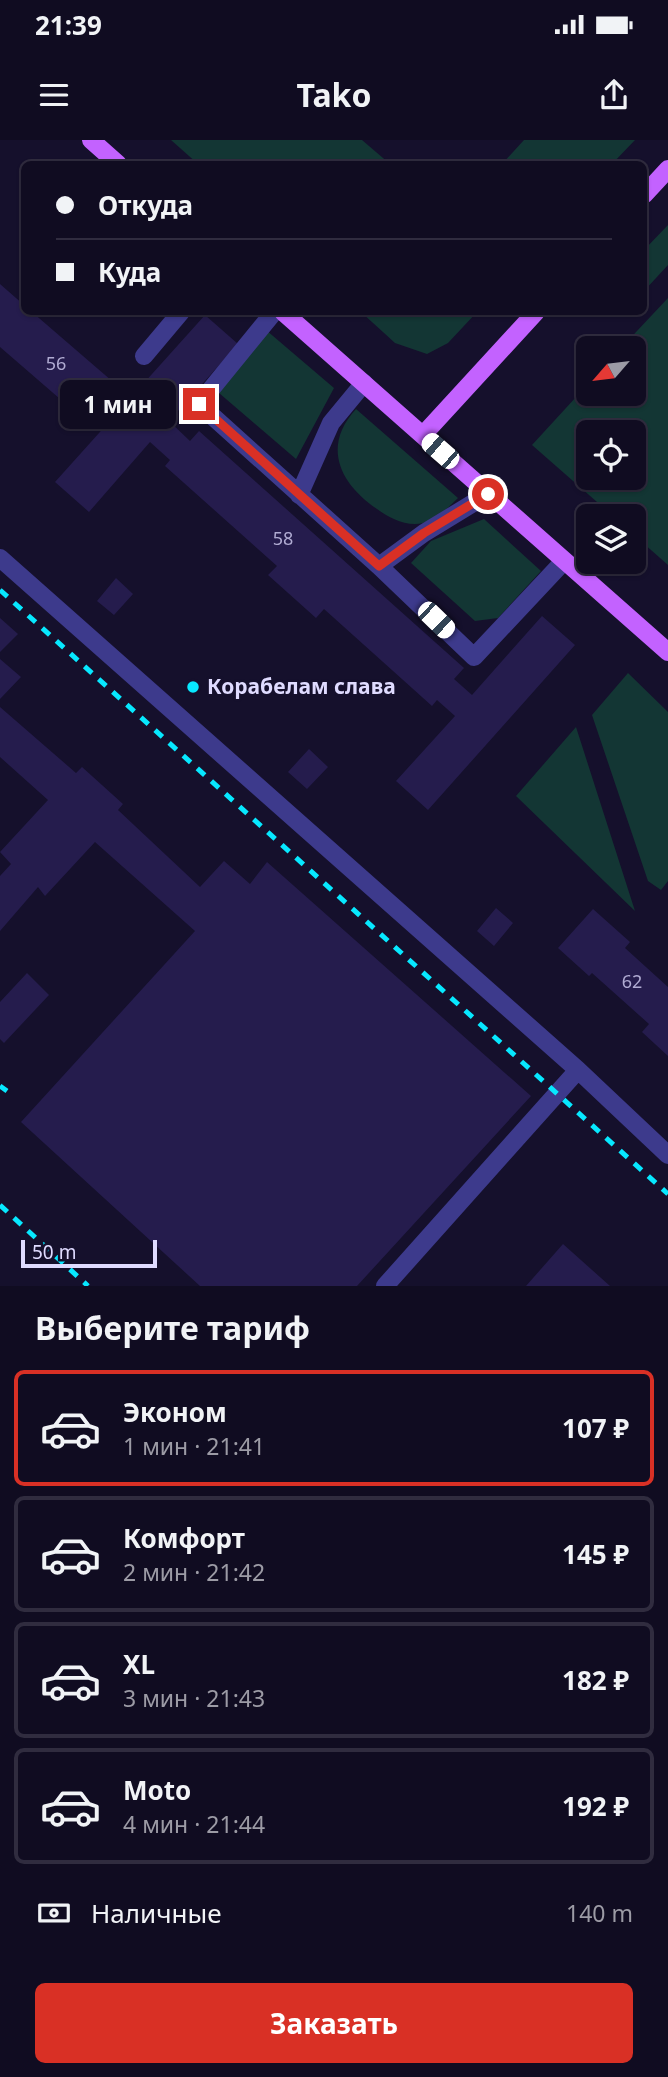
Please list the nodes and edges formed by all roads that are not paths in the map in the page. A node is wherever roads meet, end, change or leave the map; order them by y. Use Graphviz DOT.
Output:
graph roads {
  1 [pos="91,140"];
  2 [pos="115,161"];
  3 [pos="668,169"];
  4 [pos="647,192"];
  5 [pos="178,315"];
  6 [pos="272,315"];
  7 [pos="286,315"];
  8 [pos="533,315"];
  9 [pos="144,356"];
  10 [pos="364,383"];
  11 [pos="422,435"];
  12 [pos="488,494"];
  13 [pos="299,495"];
  14 [pos="0,558"];
  15 [pos="564,561"];
  16 [pos="379,566"];
  17 [pos="668,652"];
  18 [pos="578,1070"];
  19 [pos="668,1155"];
  20 [pos="385,1286"];
  1 -- 2 [label="main road"];
  3 -- 4 [label="main road"];
  5 -- 9 [label="lane"];
  6 -- 13 [label="lane"];
  7 -- 10 [label="main road"];
  8 -- 11 [label="main road"];
  10 -- 11 [label="main road"];
  10 -- 13 [label="lane"];
  11 -- 12 [label="main road"];
  12 -- 15 [label="main road"];
  12 -- 16 [label="lane"];
  13 -- 16 [label="lane"];
  14 -- 18 [label="lane"];
  15 -- 16 [label="lane"];
  15 -- 17 [label="main road"];
  18 -- 19 [label="lane"];
  18 -- 20 [label="lane"];
}
